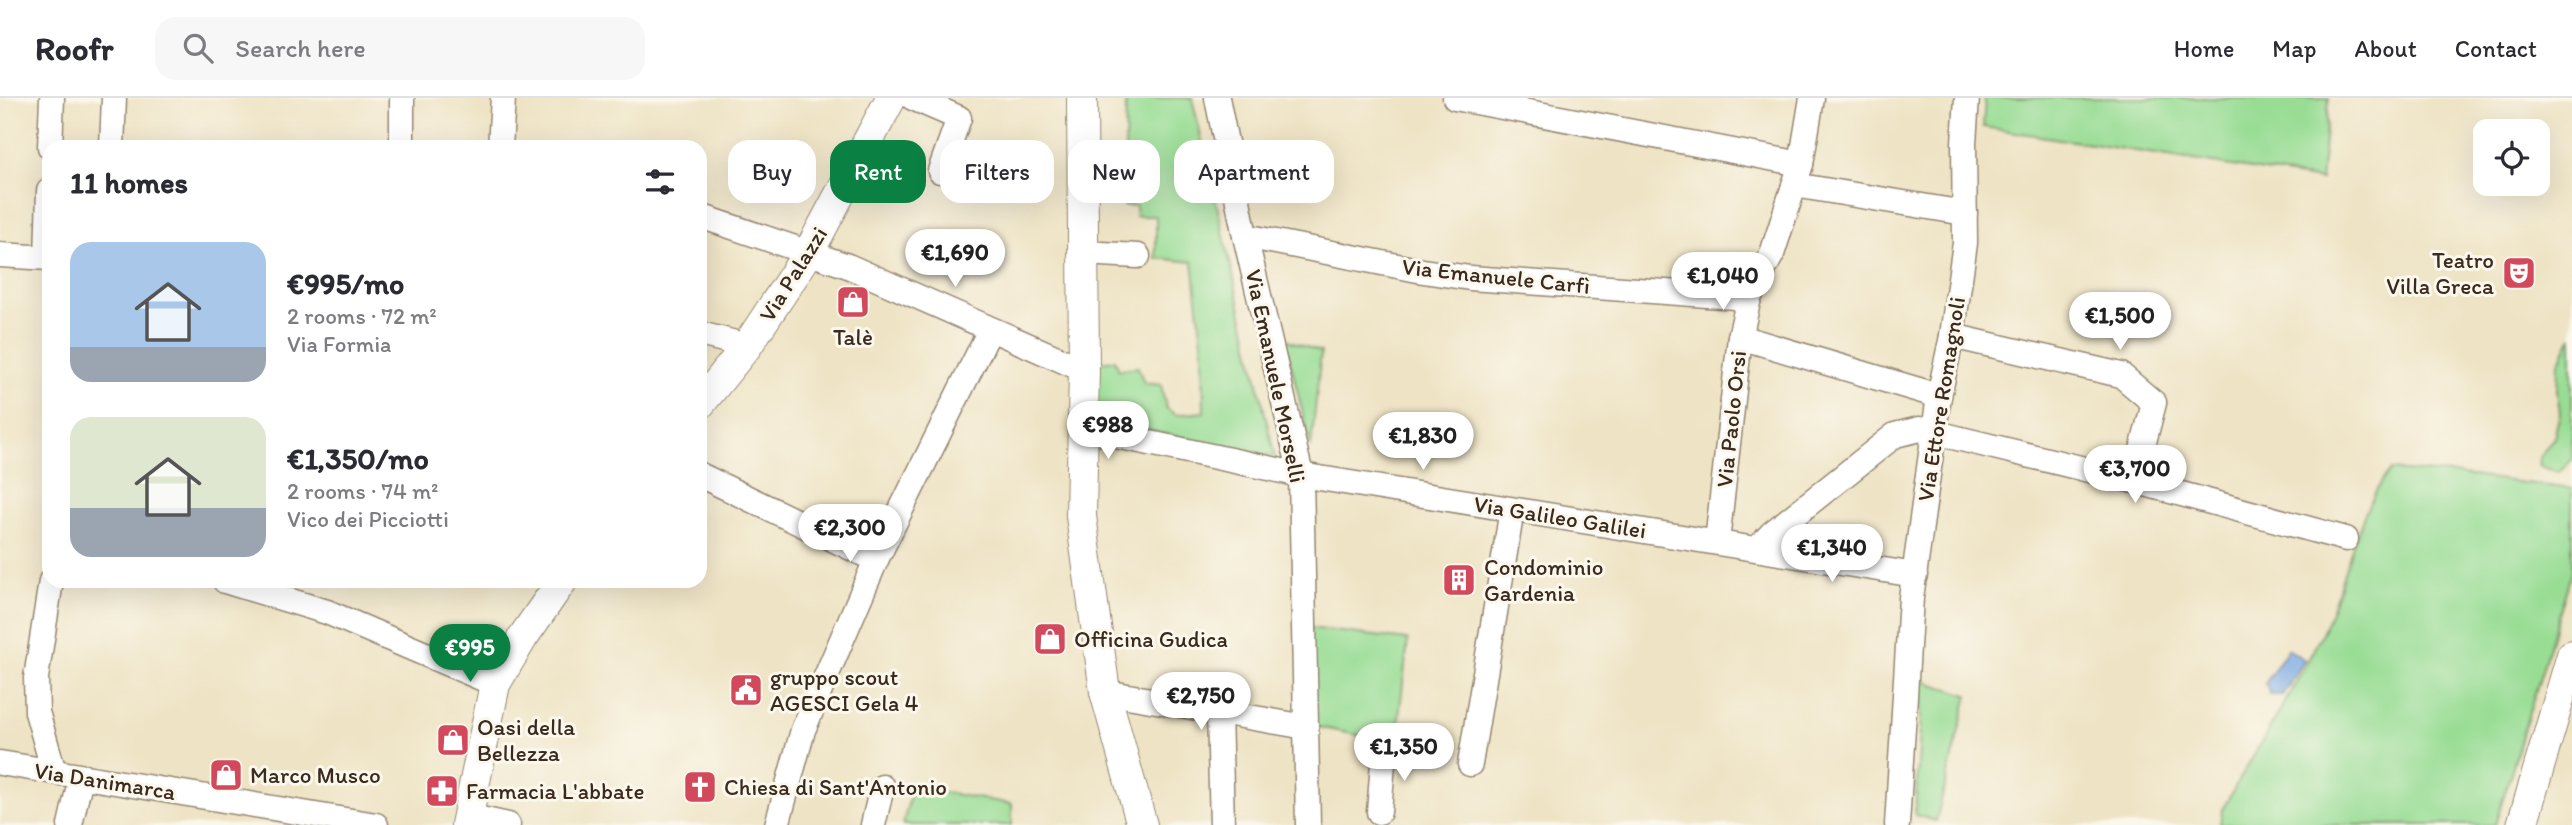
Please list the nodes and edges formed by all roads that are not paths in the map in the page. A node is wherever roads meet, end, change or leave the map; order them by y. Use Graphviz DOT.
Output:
graph roads {
  1 [pos="52,98"];
  2 [pos="114,98"];
  3 [pos="402,98"];
  4 [pos="503,98"];
  5 [pos="891,98"];
  6 [pos="913,98"];
  7 [pos="1082,98"];
  8 [pos="1217,98"];
  9 [pos="1455,98"];
  10 [pos="1812,98"];
  11 [pos="1967,98"];
  12 [pos="50,140"];
  13 [pos="112,140"];
  14 [pos="402,140"];
  15 [pos="500,140"];
  16 [pos="951,140"];
  17 [pos="1797,175"];
  18 [pos="1965,213"];
  19 [pos="707,219"];
  20 [pos="1245,236"];
  21 [pos="809,252"];
  22 [pos="1083,253"];
  23 [pos="0,255"];
  24 [pos="1138,256"];
  25 [pos="42,258"];
  26 [pos="1749,298"];
  27 [pos="990,330"];
  28 [pos="707,336"];
  29 [pos="1952,336"];
  30 [pos="1740,337"];
  31 [pos="747,346"];
  32 [pos="1084,370"];
  33 [pos="707,395"];
  34 [pos="1939,396"];
  35 [pos="1083,429"];
  36 [pos="1935,431"];
  37 [pos="1301,475"];
  38 [pos="707,478"];
  39 [pos="2134,481"];
  40 [pos="1512,510"];
  41 [pos="2346,539"];
  42 [pos="1717,542"];
  43 [pos="1758,548"];
  44 [pos="876,560"];
  45 [pos="1914,575"];
  46 [pos="50,588"];
  47 [pos="248,588"];
  48 [pos="557,588"];
  49 [pos="2572,655"];
  50 [pos="495,684"];
  51 [pos="1105,692"];
  52 [pos="1219,712"];
  53 [pos="2572,714"];
  54 [pos="1306,727"];
  55 [pos="1384,751"];
  56 [pos="0,763"];
  57 [pos="1470,764"];
  58 [pos="54,772"];
  59 [pos="82,777"];
  60 [pos="882,787"];
  61 [pos="1379,812"];
  62 [pos="467,821"];
  63 [pos="1904,823"];
  64 [pos="70,825"];
  65 [pos="376,825"];
  66 [pos="508,825"];
  67 [pos="778,825"];
  68 [pos="873,825"];
  69 [pos="1142,825"];
  70 [pos="1222,825"];
  71 [pos="1308,825"];
  72 [pos="2522,825"];
  73 [pos="2538,825"];
  1 -- 12 [label="street"];
  2 -- 13 [label="street"];
  3 -- 14 [label="street"];
  4 -- 15 [label="street"];
  5 -- 21 [label="street, Via Palazzi"];
  6 -- 16 [label="street"];
  7 -- 22 [label="street"];
  8 -- 20 [label="street, Via Emanuele Morselli"];
  9 -- 17 [label="street"];
  10 -- 17 [label="street, Via Paolo Orsi"];
  11 -- 18 [label="street, Via Ettore Romagnoli"];
  17 -- 18 [label="street"];
  17 -- 26 [label="street, Via Paolo Orsi"];
  18 -- 29 [label="street, Via Ettore Romagnoli"];
  19 -- 21 [label="street"];
  20 -- 26 [label="street, Via Emanuele Carfì"];
  20 -- 37 [label="street, Via Emanuele Morselli"];
  21 -- 27 [label="street"];
  21 -- 31 [label="street, Via Palazzi"];
  22 -- 24 [label="street"];
  22 -- 32 [label="street"];
  23 -- 25 [label="street"];
  26 -- 30 [label="street, Via Paolo Orsi"];
  27 -- 32 [label="street"];
  27 -- 44 [label="street"];
  28 -- 31 [label="street"];
  29 -- 34 [label="street, Via Ettore Romagnoli"];
  29 -- 39 [label="street"];
  30 -- 34 [label="street"];
  30 -- 42 [label="street, Via Paolo Orsi"];
  31 -- 33 [label="street, Via Palazzi"];
  32 -- 35 [label="street"];
  34 -- 36 [label="street, Via Ettore Romagnoli"];
  35 -- 37 [label="street, Via Galileo Galilei"];
  35 -- 51 [label="street"];
  36 -- 39 [label="street"];
  36 -- 43 [label="street"];
  36 -- 45 [label="street, Via Ettore Romagnoli"];
  37 -- 40 [label="street, Via Galileo Galilei"];
  37 -- 54 [label="street, Via Emanuele Morselli"];
  38 -- 44 [label="street"];
  39 -- 41 [label="street"];
  40 -- 42 [label="street, Via Galileo Galilei"];
  40 -- 57 [label="street"];
  42 -- 43 [label="street, Via Galileo Galilei"];
  43 -- 45 [label="street, Via Galileo Galilei"];
  44 -- 67 [label="street"];
  45 -- 63 [label="street, Via Ettore Romagnoli"];
  46 -- 58 [label="street"];
  47 -- 50 [label="street"];
  48 -- 50 [label="street"];
  49 -- 72 [label="street"];
  50 -- 62 [label="street"];
  51 -- 52 [label="street"];
  51 -- 69 [label="street"];
  52 -- 54 [label="street"];
  52 -- 70 [label="street"];
  53 -- 73 [label="street"];
  54 -- 71 [label="street, Via Emanuele Morselli"];
  55 -- 61 [label="street"];
  56 -- 58 [label="street, Via Danimarca"];
  58 -- 59 [label="street, Via Danimarca"];
  59 -- 64 [label="street"];
  59 -- 65 [label="street, Via Danimarca"];
  60 -- 68 [label="street"];
  62 -- 66 [label="street"];
}
